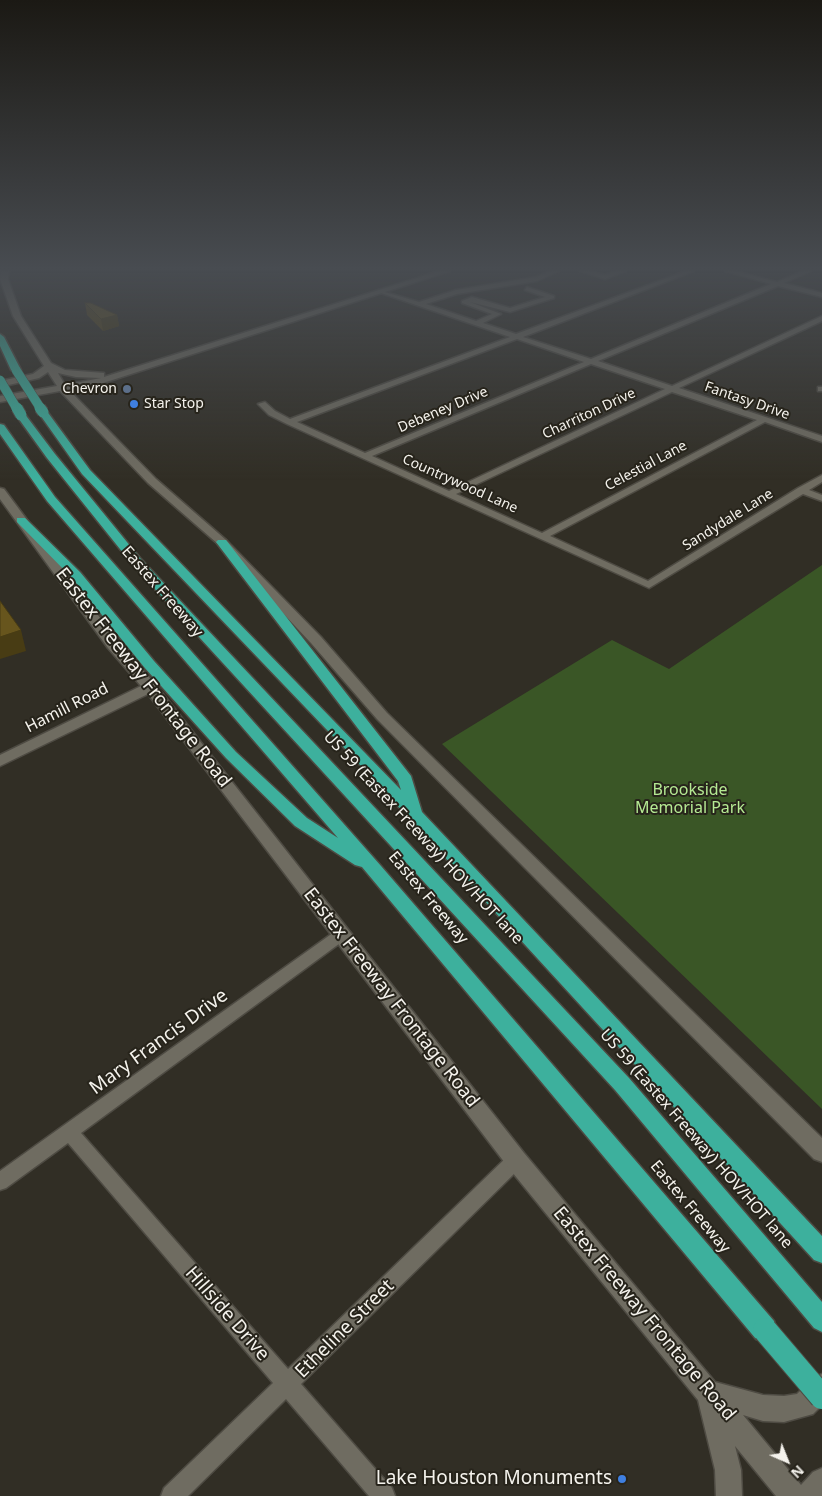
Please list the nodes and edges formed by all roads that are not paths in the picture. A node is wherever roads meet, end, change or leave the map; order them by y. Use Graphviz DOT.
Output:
graph roads {
  1 [pos="2,341"];
  2 [pos="33,341"];
  3 [pos="224,341"];
  4 [pos="503,341"];
  5 [pos="530,341"];
  6 [pos="639,341"];
  7 [pos="774,341"];
  8 [pos="177,356"];
  9 [pos="590,361"];
  10 [pos="49,365"];
  11 [pos="102,374"];
  12 [pos="0,382"];
  13 [pos="672,389"];
  14 [pos="65,390"];
  15 [pos="0,392"];
  16 [pos="0,399"];
  17 [pos="262,404"];
  18 [pos="0,407"];
  19 [pos="763,420"];
  20 [pos="290,422"];
  21 [pos="0,427"];
  22 [pos="822,439"];
  23 [pos="365,456"];
  24 [pos="822,478"];
  25 [pos="801,490"];
  26 [pos="0,492"];
  27 [pos="449,494"];
  28 [pos="822,498"];
  29 [pos="21,520"];
  30 [pos="543,536"];
  31 [pos="222,542"];
  32 [pos="649,585"];
  33 [pos="150,687"];
  34 [pos="0,760"];
  35 [pos="415,815"];
  36 [pos="375,870"];
  37 [pos="342,934"];
  38 [pos="70,1133"];
  39 [pos="822,1152"];
  40 [pos="516,1160"];
  41 [pos="0,1182"];
  42 [pos="822,1252"];
  43 [pos="822,1320"];
  44 [pos="288,1385"];
  45 [pos="822,1387"];
  46 [pos="710,1393"];
  47 [pos="822,1397"];
  48 [pos="822,1481"];
  49 [pos="172,1496"];
  50 [pos="384,1496"];
  51 [pos="729,1496"];
  52 [pos="793,1496"];
  53 [pos="809,1496"];
  1 -- 35 [label="highway, Eastex Freeway, bridge"];
  2 -- 10 [label="main road"];
  3 -- 8 [label="main road"];
  4 -- 20 [label="street"];
  5 -- 9 [label="street, Fantasy Drive"];
  6 -- 9 [label="street, Debeney Drive"];
  7 -- 13 [label="street, Charriton Drive"];
  8 -- 11 [label="main road"];
  8 -- 14 [label="main road"];
  9 -- 13 [label="street, Fantasy Drive"];
  9 -- 23 [label="street, Debeney Drive"];
  10 -- 11 [label="main road"];
  10 -- 12 [label="main road"];
  10 -- 14 [label="main road"];
  11 -- 14 [label="main road"];
  12 -- 43 [label="highway, US 59 (Eastex Freeway) HOV/HOT lane, bridge"];
  13 -- 19 [label="street, Fantasy Drive"];
  13 -- 27 [label="street, Charriton Drive"];
  14 -- 15 [label="main road"];
  14 -- 16 [label="main road"];
  14 -- 18 [label="main road"];
  14 -- 31 [label="main road"];
  17 -- 20 [label="street, Countrywood Lane"];
  19 -- 22 [label="street, Fantasy Drive"];
  19 -- 30 [label="street, Celestial Lane"];
  20 -- 23 [label="street, Countrywood Lane"];
  21 -- 36 [label="highway, Eastex Freeway"];
  23 -- 27 [label="street, Countrywood Lane"];
  24 -- 25 [label="street, Sandydale Lane"];
  25 -- 28 [label="street"];
  25 -- 32 [label="street, Sandydale Lane"];
  26 -- 29 [label="main road, Eastex Freeway Frontage Road"];
  27 -- 30 [label="street, Countrywood Lane"];
  29 -- 33 [label="main road, Eastex Freeway Frontage Road"];
  29 -- 36 [label="highway"];
  30 -- 32 [label="street, Countrywood Lane"];
  31 -- 35 [label="highway"];
  31 -- 39 [label="main road"];
  33 -- 34 [label="main road, Hamill Road"];
  33 -- 37 [label="main road, Eastex Freeway Frontage Road"];
  35 -- 42 [label="highway, Eastex Freeway"];
  36 -- 47 [label="highway, Eastex Freeway, bridge"];
  37 -- 38 [label="street, Mary Francis Drive"];
  37 -- 40 [label="main road, Eastex Freeway Frontage Road"];
  38 -- 41 [label="street, Mary Francis Drive"];
  38 -- 44 [label="street, Hillside Drive"];
  40 -- 44 [label="street, Etheline Street"];
  40 -- 46 [label="main road, Eastex Freeway Frontage Road"];
  44 -- 49 [label="street, Etheline Street"];
  44 -- 50 [label="street, Hillside Drive"];
  45 -- 46 [label="main road"];
  46 -- 51 [label="main road"];
  46 -- 52 [label="main road, Eastex Freeway Frontage Road"];
  48 -- 53 [label="main road"];
}
